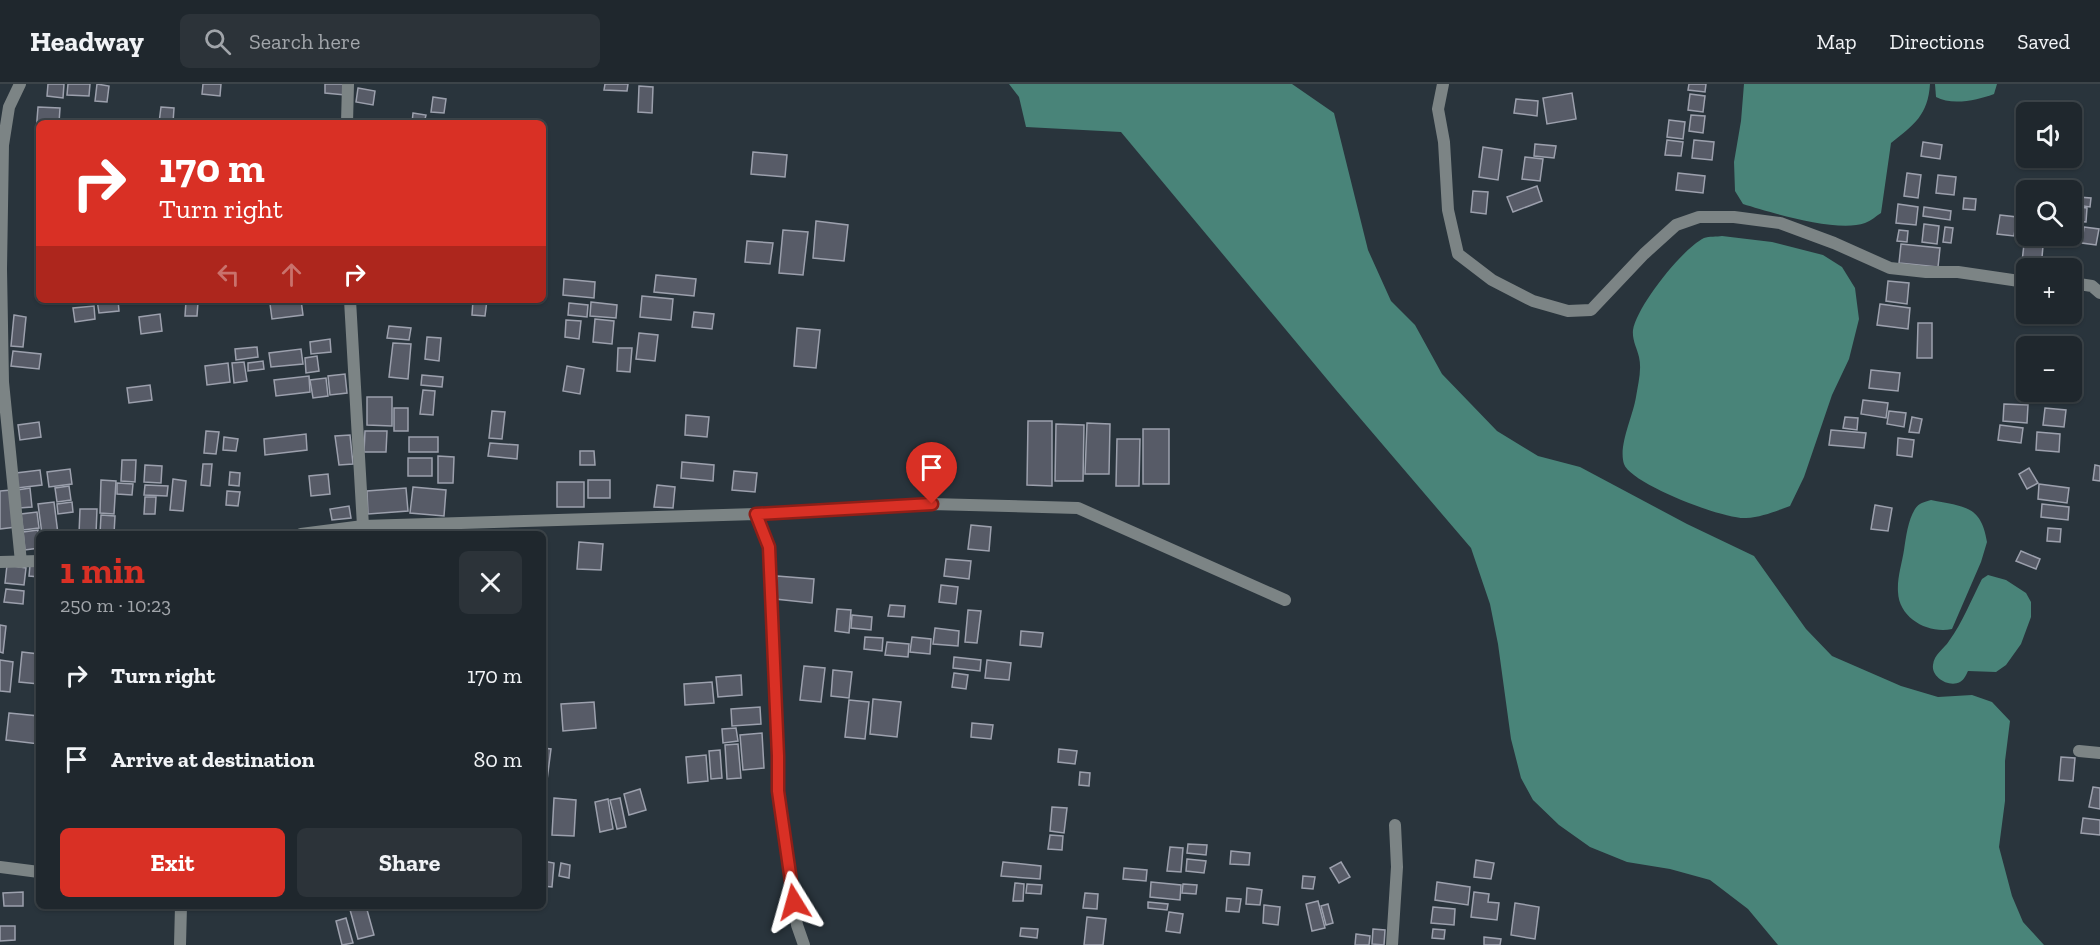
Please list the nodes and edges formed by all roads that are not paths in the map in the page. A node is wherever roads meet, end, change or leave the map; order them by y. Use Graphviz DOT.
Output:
graph roads {
  1 [pos="20,84"];
  2 [pos="348,84"];
  3 [pos="1443,84"];
  4 [pos="347,120"];
  5 [pos="2,144"];
  6 [pos="2016,280"];
  7 [pos="2082,284"];
  8 [pos="2100,293"];
  9 [pos="350,303"];
  10 [pos="756,514"];
  11 [pos="363,526"];
  12 [pos="324,531"];
  13 [pos="36,561"];
  14 [pos="0,562"];
  15 [pos="21,562"];
  16 [pos="1285,600"];
  17 [pos="2079,751"];
  18 [pos="2100,753"];
  19 [pos="1395,825"];
  20 [pos="0,867"];
  21 [pos="36,872"];
  22 [pos="181,909"];
  23 [pos="180,945"];
  24 [pos="804,945"];
  25 [pos="1392,945"];
  1 -- 5 [label="street"];
  2 -- 4 [label="street"];
  3 -- 6 [label="street"];
  5 -- 15 [label="street"];
  7 -- 8 [label="street"];
  9 -- 11 [label="street"];
  10 -- 11 [label="street"];
  10 -- 16 [label="street"];
  10 -- 24 [label="street"];
  11 -- 12 [label="street"];
  13 -- 15 [label="street"];
  14 -- 15 [label="street"];
  17 -- 18 [label="street"];
  19 -- 25 [label="street"];
  20 -- 21 [label="street"];
  22 -- 23 [label="street"];
}
